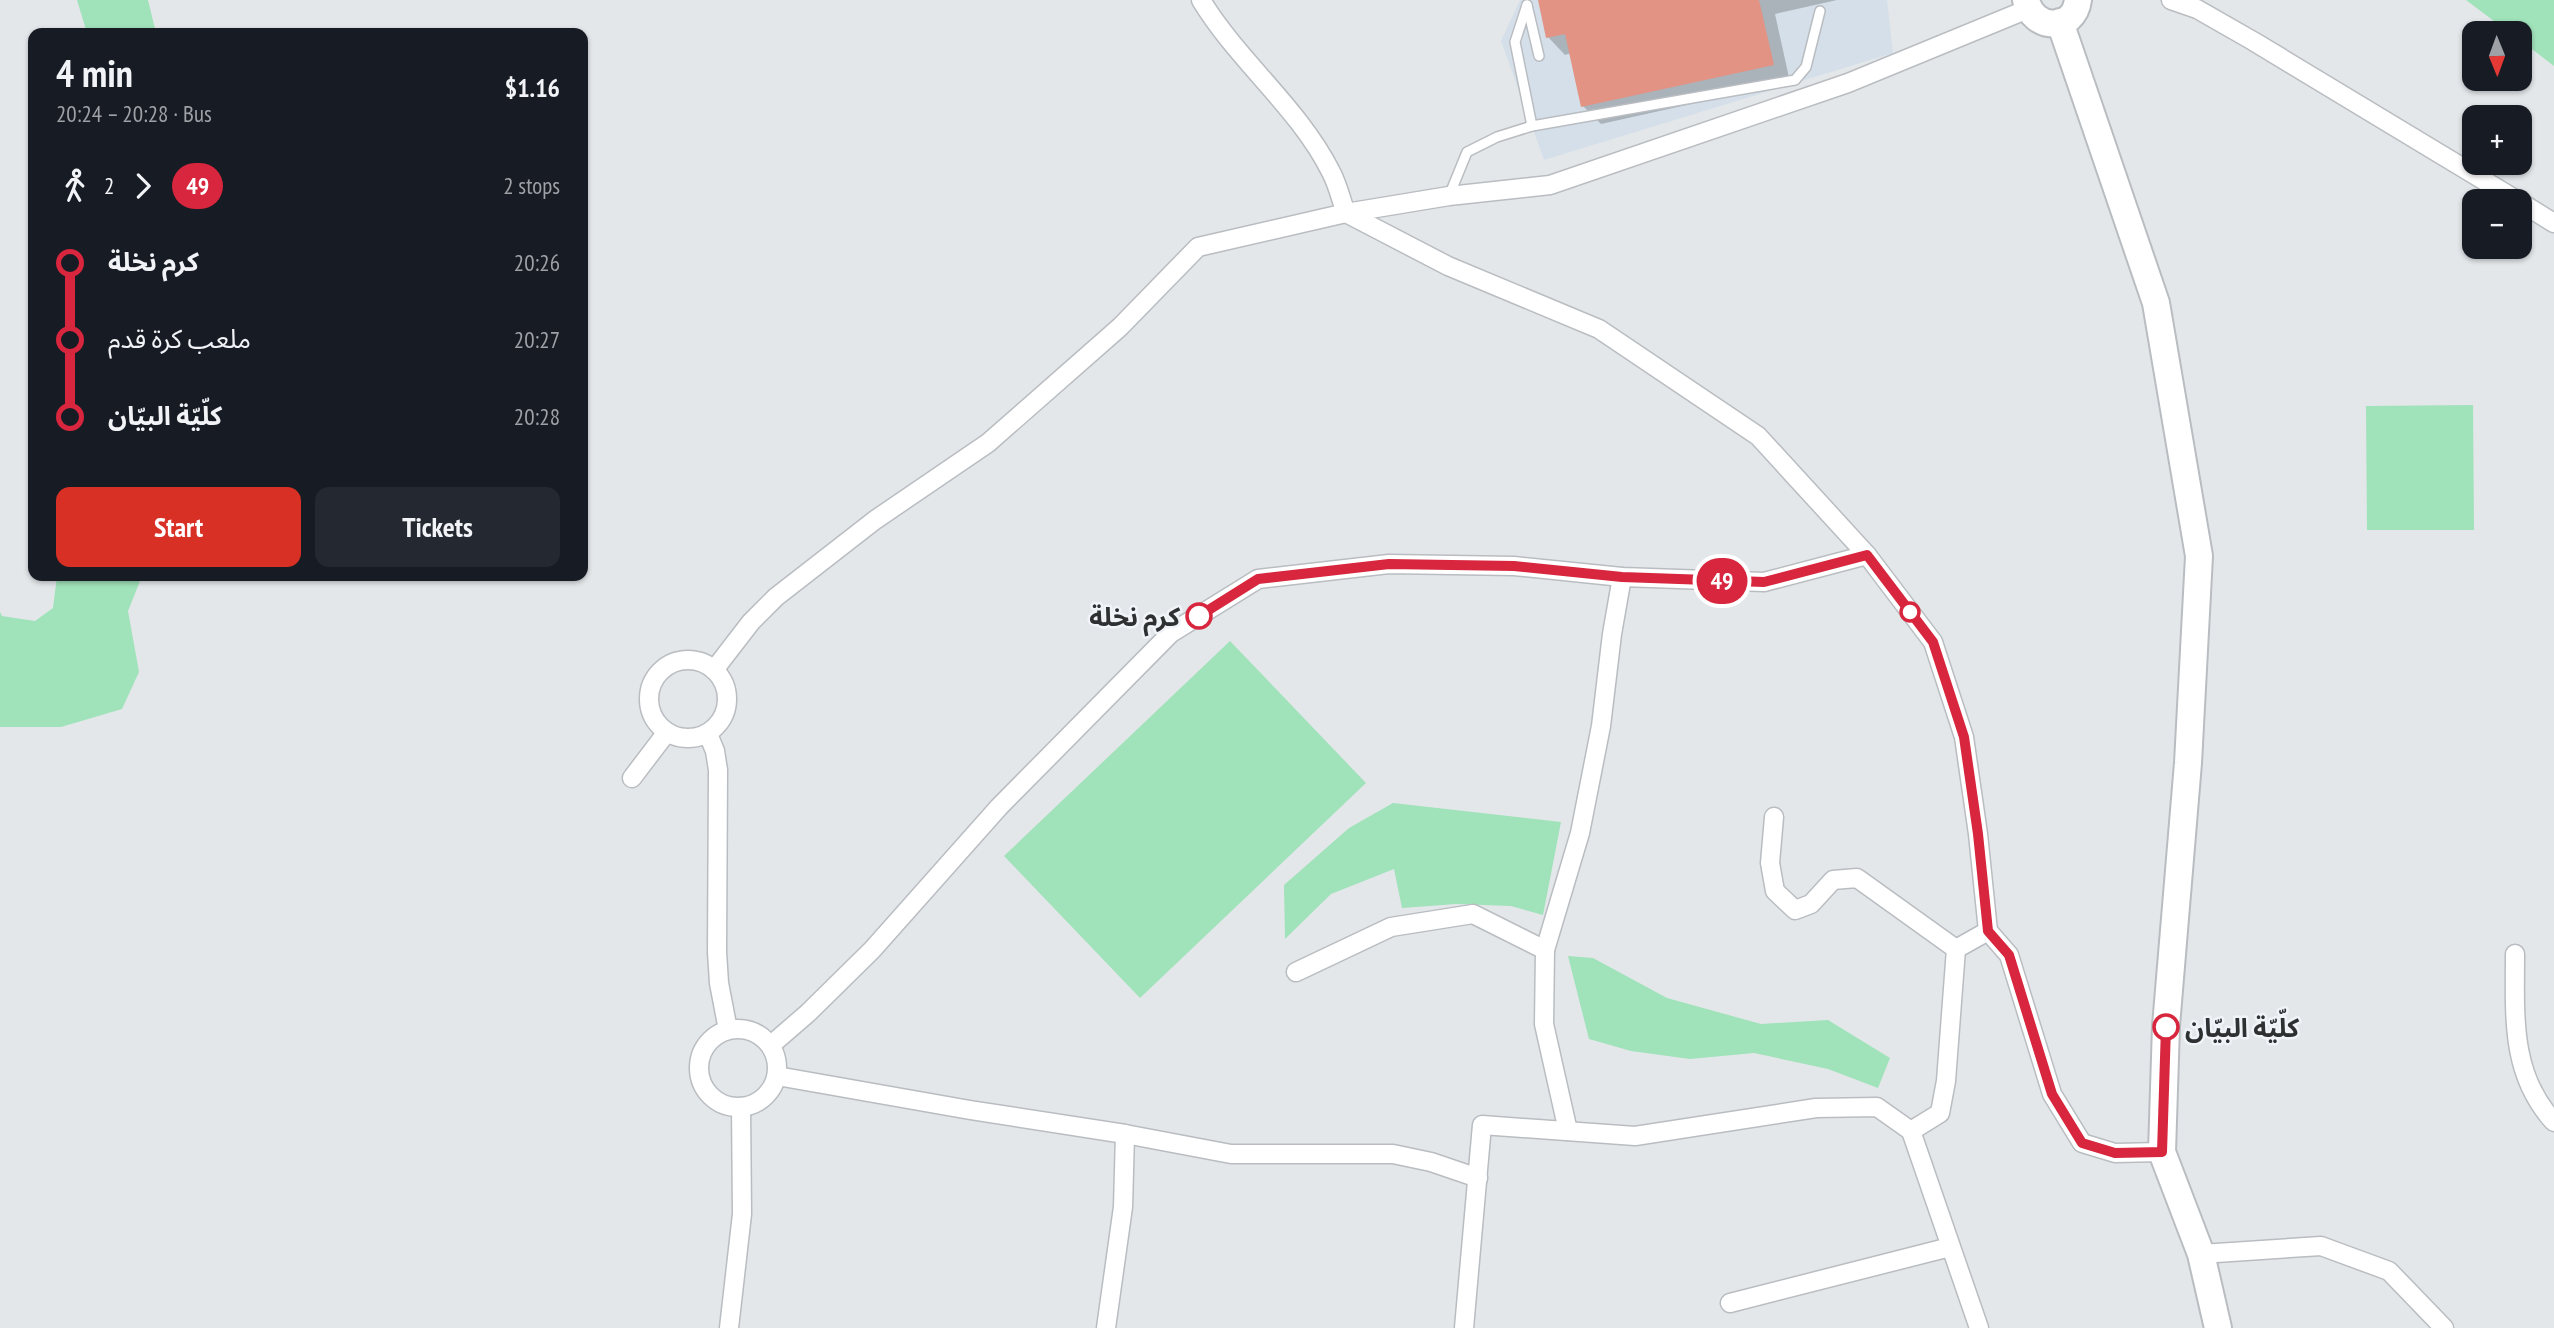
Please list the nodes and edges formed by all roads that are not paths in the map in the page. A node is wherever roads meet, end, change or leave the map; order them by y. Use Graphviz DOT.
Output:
graph roads {
  1 [pos="1201,0"];
  2 [pos="2078,0"];
  3 [pos="2171,0"];
  4 [pos="1526,3"];
  5 [pos="2027,4"];
  6 [pos="1820,11"];
  7 [pos="2060,22"];
  8 [pos="1539,57"];
  9 [pos="1532,126"];
  10 [pos="2498,189"];
  11 [pos="1450,196"];
  12 [pos="2532,210"];
  13 [pos="1346,213"];
  14 [pos="2554,223"];
  15 [pos="1867,555"];
  16 [pos="1622,577"];
  17 [pos="714,670"];
  18 [pos="667,732"];
  19 [pos="708,734"];
  20 [pos="632,778"];
  21 [pos="1774,817"];
  22 [pos="1988,931"];
  23 [pos="1956,949"];
  24 [pos="1545,950"];
  25 [pos="2515,954"];
  26 [pos="1296,972"];
  27 [pos="728,1030"];
  28 [pos="771,1045"];
  29 [pos="777,1076"];
  30 [pos="740,1107"];
  31 [pos="2554,1122"];
  32 [pos="1567,1131"];
  33 [pos="1912,1131"];
  34 [pos="1125,1133"];
  35 [pos="2162,1152"];
  36 [pos="1478,1178"];
  37 [pos="1950,1247"];
  38 [pos="2201,1254"];
  39 [pos="1730,1303"];
  40 [pos="729,1328"];
  41 [pos="1106,1328"];
  42 [pos="1464,1328"];
  43 [pos="1979,1328"];
  44 [pos="2218,1328"];
  45 [pos="2444,1328"];
  1 -- 13 [label="street"];
  2 -- 7 [label="main road"];
  3 -- 10 [label="street"];
  4 -- 8 [label="lane"];
  4 -- 9 [label="lane"];
  5 -- 7 [label="main road"];
  5 -- 11 [label="street"];
  6 -- 9 [label="lane"];
  7 -- 35 [label="main road"];
  9 -- 11 [label="lane"];
  11 -- 13 [label="street"];
  12 -- 14 [label="street"];
  13 -- 15 [label="street"];
  13 -- 17 [label="street"];
  15 -- 16 [label="street"];
  15 -- 22 [label="street"];
  16 -- 24 [label="street"];
  16 -- 28 [label="street"];
  17 -- 18 [label="street"];
  17 -- 19 [label="street"];
  18 -- 19 [label="street"];
  18 -- 20 [label="street"];
  19 -- 27 [label="street"];
  21 -- 23 [label="street"];
  22 -- 23 [label="street"];
  22 -- 35 [label="street"];
  23 -- 33 [label="street"];
  24 -- 26 [label="street"];
  24 -- 32 [label="street"];
  25 -- 31 [label="street"];
  27 -- 28 [label="street"];
  27 -- 30 [label="street"];
  28 -- 29 [label="street"];
  29 -- 30 [label="street"];
  29 -- 34 [label="street"];
  30 -- 40 [label="street"];
  32 -- 33 [label="street"];
  32 -- 36 [label="street"];
  33 -- 37 [label="street"];
  34 -- 36 [label="street"];
  34 -- 41 [label="street"];
  35 -- 38 [label="main road"];
  36 -- 42 [label="street"];
  37 -- 39 [label="street"];
  37 -- 43 [label="street"];
  38 -- 44 [label="main road"];
  38 -- 45 [label="street"];
}
